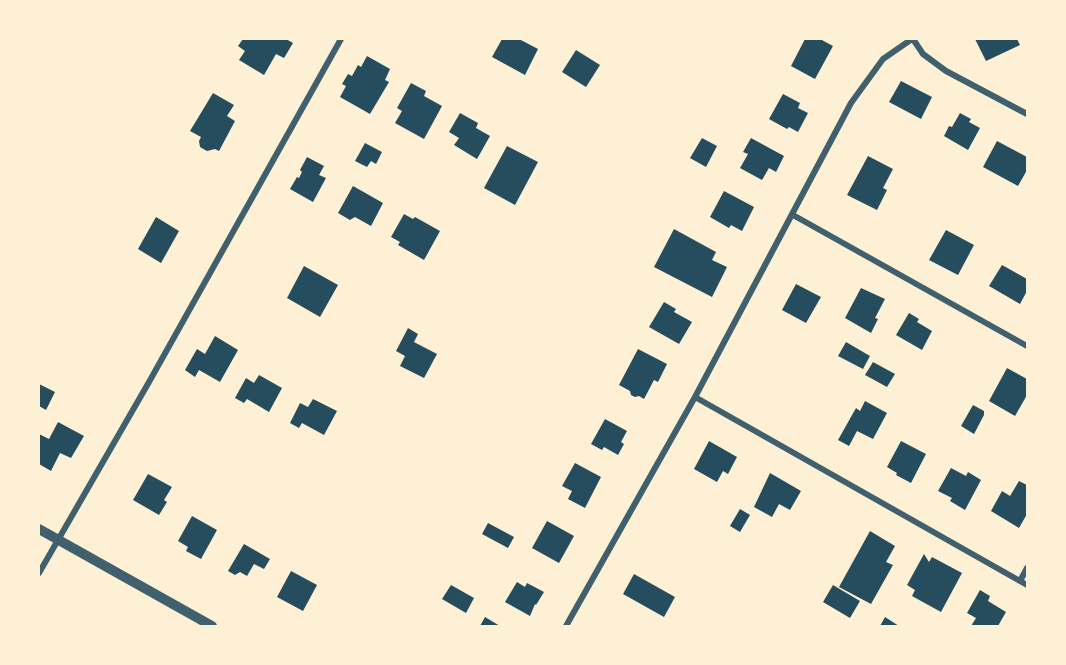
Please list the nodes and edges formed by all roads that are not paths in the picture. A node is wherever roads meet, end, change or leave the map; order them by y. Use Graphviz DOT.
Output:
graph roads {
  1 [pos="341,39"];
  2 [pos="912,39"];
  3 [pos="1027,114"];
  4 [pos="793,215"];
  5 [pos="1027,346"];
  6 [pos="694,397"];
  7 [pos="39,530"];
  8 [pos="58,540"];
  9 [pos="1027,568"];
  10 [pos="39,573"];
  11 [pos="1020,581"];
  12 [pos="1027,585"];
  13 [pos="212,626"];
  14 [pos="566,626"];
  1 -- 8 [label="street"];
  2 -- 3 [label="street"];
  2 -- 4 [label="street"];
  4 -- 5 [label="street"];
  4 -- 6 [label="street"];
  6 -- 11 [label="street"];
  6 -- 14 [label="street"];
  7 -- 8 [label="street"];
  8 -- 10 [label="street"];
  8 -- 13 [label="street"];
  9 -- 11 [label="street"];
  11 -- 12 [label="street"];
}
